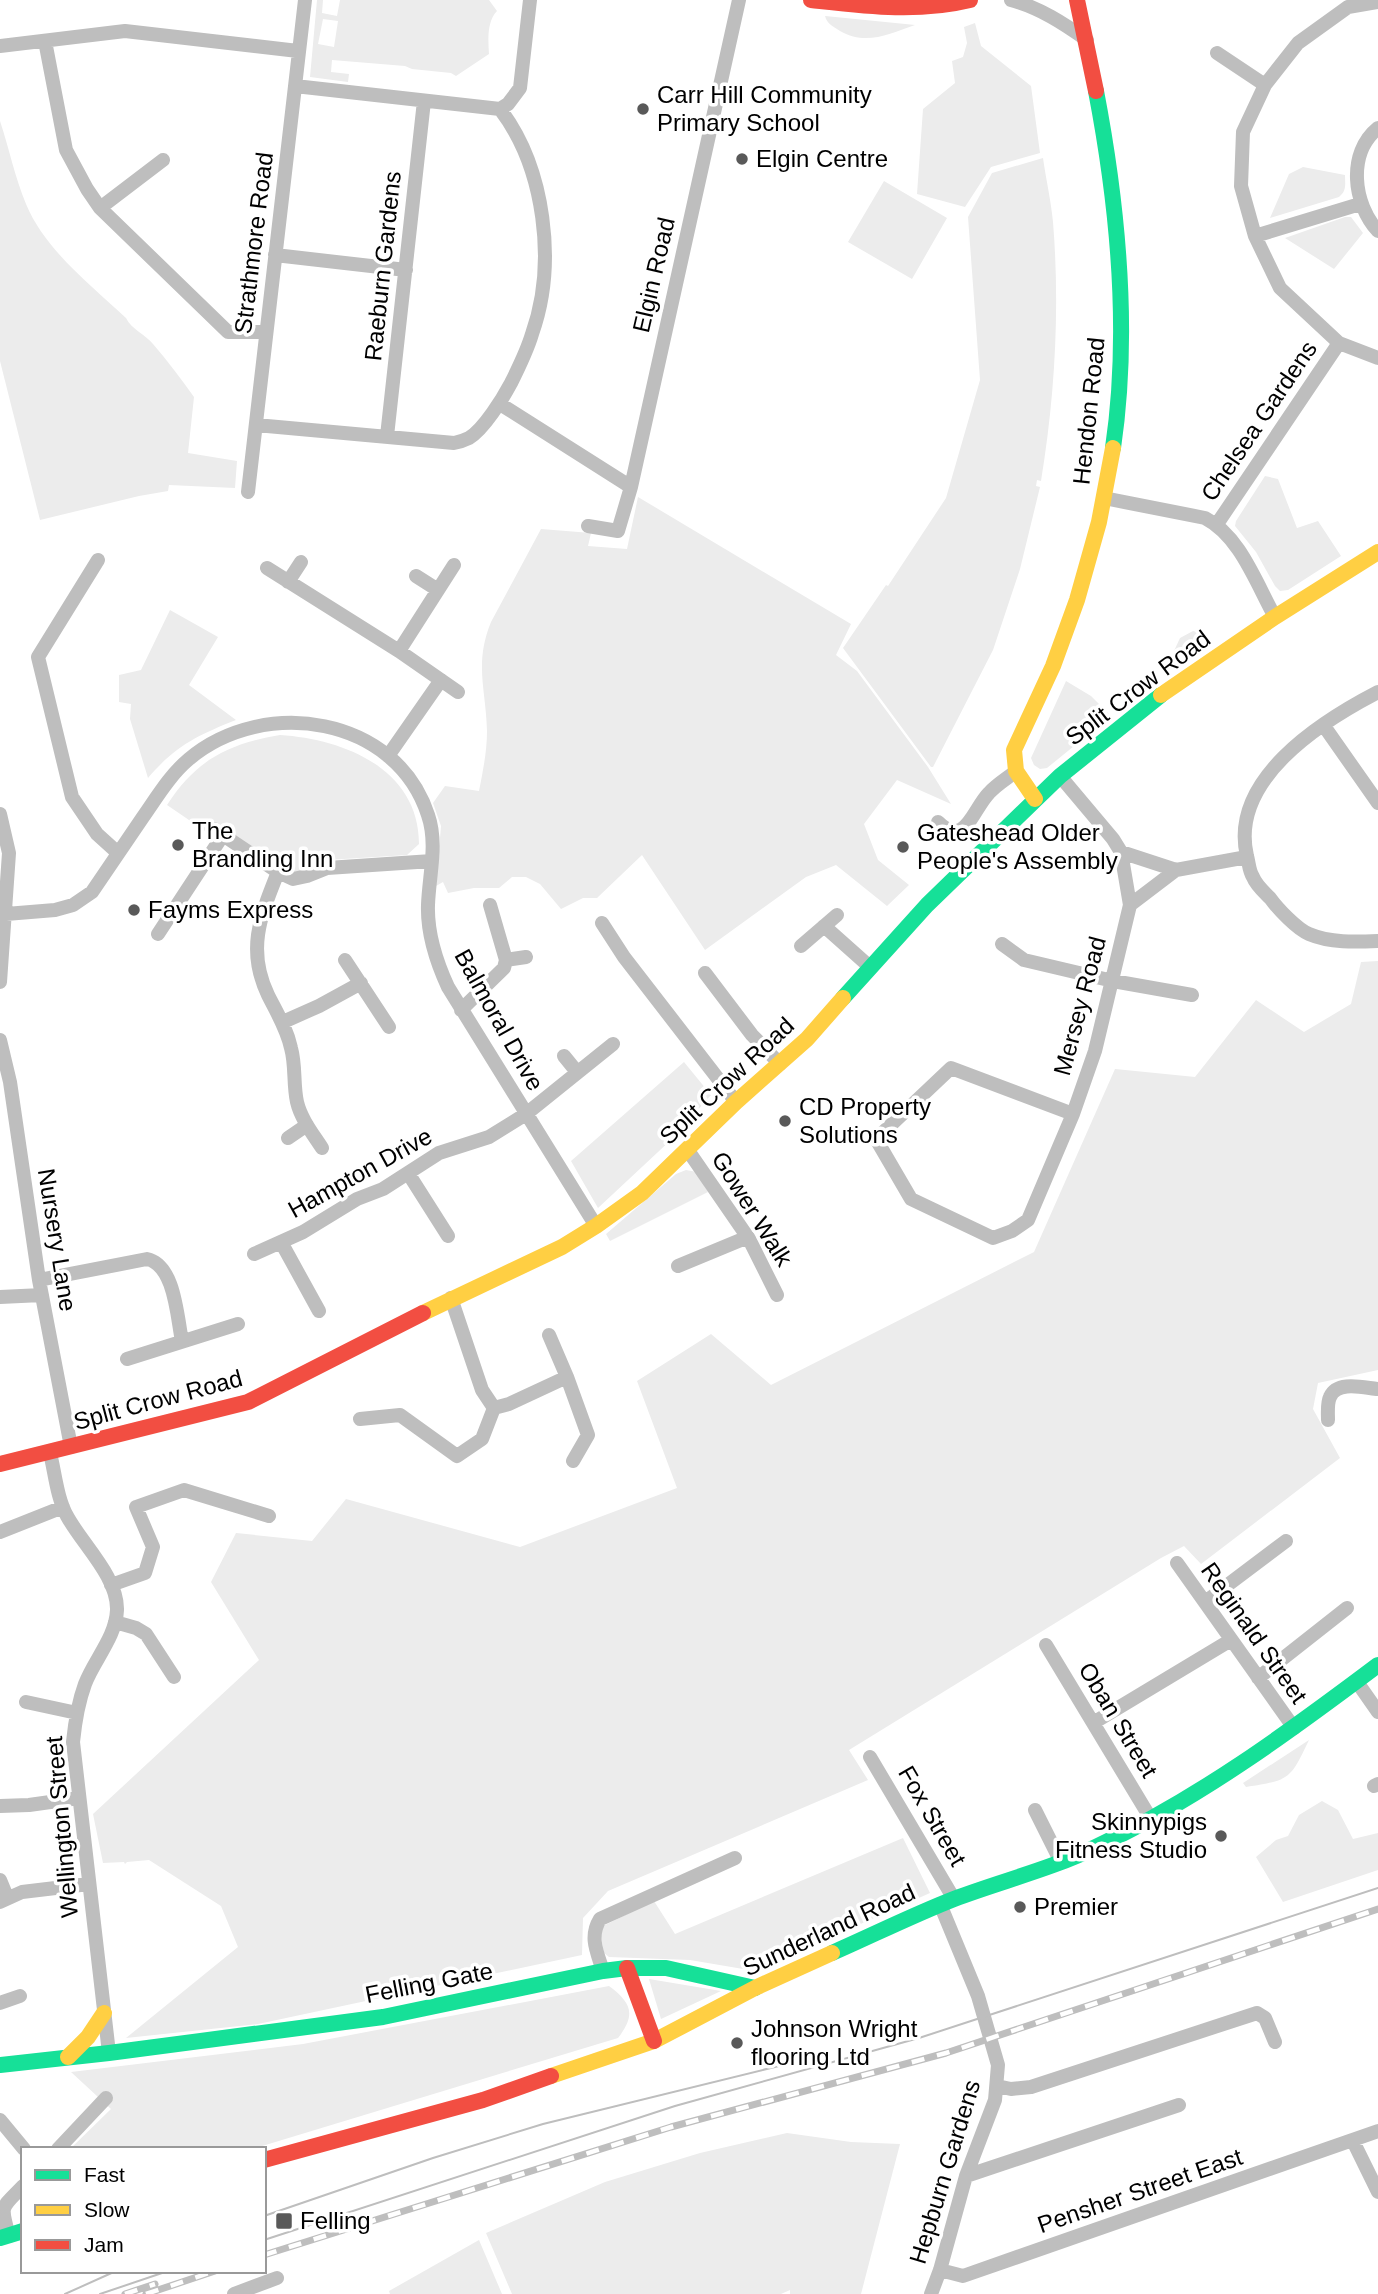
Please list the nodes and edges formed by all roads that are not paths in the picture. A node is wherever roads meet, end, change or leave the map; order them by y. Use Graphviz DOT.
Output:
graph roads {
  1 [pos="304,0"];
  2 [pos="530,0"];
  3 [pos="740,0"];
  4 [pos="811,0"];
  5 [pos="970,0"];
  6 [pos="1011,0"];
  7 [pos="1077,0"];
  8 [pos="1378,2"];
  9 [pos="1347,4"];
  10 [pos="1087,40"];
  11 [pos="45,41"];
  12 [pos="0,46"];
  13 [pos="298,51"];
  14 [pos="1217,53"];
  15 [pos="1265,85"];
  16 [pos="295,86"];
  17 [pos="424,101"];
  18 [pos="500,109"];
  19 [pos="1378,128"];
  20 [pos="163,160"];
  21 [pos="1360,204"];
  22 [pos="100,208"];
  23 [pos="1378,231"];
  24 [pos="1255,236"];
  25 [pos="275,255"];
  26 [pos="406,270"];
  27 [pos="266,332"];
  28 [pos="1339,343"];
  29 [pos="1378,358"];
  30 [pos="500,404"];
  31 [pos="256,425"];
  32 [pos="387,436"];
  33 [pos="631,487"];
  34 [pos="248,492"];
  35 [pos="1104,498"];
  36 [pos="1217,524"];
  37 [pos="588,526"];
  38 [pos="1378,552"];
  39 [pos="98,561"];
  40 [pos="301,562"];
  41 [pos="454,565"];
  42 [pos="267,568"];
  43 [pos="416,576"];
  44 [pos="288,582"];
  45 [pos="439,590"];
  46 [pos="1275,617"];
  47 [pos="399,651"];
  48 [pos="441,680"];
  49 [pos="458,692"];
  50 [pos="1378,692"];
  51 [pos="1324,726"];
  52 [pos="388,756"];
  53 [pos="1015,772"];
  54 [pos="1060,776"];
  55 [pos="1035,799"];
  56 [pos="1378,803"];
  57 [pos="0,814"];
  58 [pos="938,822"];
  59 [pos="1121,852"];
  60 [pos="118,853"];
  61 [pos="1247,857"];
  62 [pos="432,861"];
  63 [pos="4,863"];
  64 [pos="1176,870"];
  65 [pos="278,872"];
  66 [pos="490,905"];
  67 [pos="1130,905"];
  68 [pos="6,914"];
  69 [pos="837,915"];
  70 [pos="602,923"];
  71 [pos="824,926"];
  72 [pos="158,934"];
  73 [pos="1378,941"];
  74 [pos="1002,944"];
  75 [pos="801,946"];
  76 [pos="526,957"];
  77 [pos="345,960"];
  78 [pos="506,960"];
  79 [pos="870,967"];
  80 [pos="705,973"];
  81 [pos="1113,981"];
  82 [pos="0,982"];
  83 [pos="361,983"];
  84 [pos="1192,995"];
  85 [pos="461,1010"];
  86 [pos="283,1022"];
  87 [pos="389,1027"];
  88 [pos="0,1040"];
  89 [pos="613,1044"];
  90 [pos="564,1056"];
  91 [pos="780,1064"];
  92 [pos="578,1072"];
  93 [pos="736,1102"];
  94 [pos="526,1114"];
  95 [pos="1073,1114"];
  96 [pos="307,1125"];
  97 [pos="288,1138"];
  98 [pos="323,1148"];
  99 [pos="687,1149"];
  100 [pos="408,1173"];
  101 [pos="596,1226"];
  102 [pos="448,1236"];
  103 [pos="748,1237"];
  104 [pos="281,1242"];
  105 [pos="254,1254"];
  106 [pos="678,1266"];
  107 [pos="39,1280"];
  108 [pos="777,1294"];
  109 [pos="42,1295"];
  110 [pos="0,1297"];
  111 [pos="451,1298"];
  112 [pos="319,1311"];
  113 [pos="238,1324"];
  114 [pos="549,1335"];
  115 [pos="183,1341"];
  116 [pos="127,1359"];
  117 [pos="567,1377"];
  118 [pos="1378,1389"];
  119 [pos="494,1408"];
  120 [pos="359,1419"];
  121 [pos="1328,1420"];
  122 [pos="71,1447"];
  123 [pos="50,1453"];
  124 [pos="573,1461"];
  125 [pos="0,1464"];
  126 [pos="63,1507"];
  127 [pos="269,1516"];
  128 [pos="0,1532"];
  129 [pos="1286,1541"];
  130 [pos="1177,1563"];
  131 [pos="111,1585"];
  132 [pos="1205,1602"];
  133 [pos="1348,1608"];
  134 [pos="115,1622"];
  135 [pos="1231,1640"];
  136 [pos="1046,1645"];
  137 [pos="1378,1665"];
  138 [pos="174,1677"];
  139 [pos="1258,1678"];
  140 [pos="1357,1682"];
  141 [pos="26,1703"];
  142 [pos="1378,1712"];
  143 [pos="77,1713"];
  144 [pos="1093,1723"];
  145 [pos="1294,1728"];
  146 [pos="870,1757"];
  147 [pos="79,1798"];
  148 [pos="0,1806"];
  149 [pos="1035,1810"];
  150 [pos="1151,1819"];
  151 [pos="735,1858"];
  152 [pos="1061,1862"];
  153 [pos="0,1880"];
  154 [pos="89,1884"];
  155 [pos="4,1899"];
  156 [pos="947,1902"];
  157 [pos="627,1968"];
  158 [pos="603,1971"];
  159 [pos="755,1988"];
  160 [pos="20,1996"];
  161 [pos="0,2003"];
  162 [pos="104,2012"];
  163 [pos="654,2041"];
  164 [pos="1275,2042"];
  165 [pos="109,2053"];
  166 [pos="68,2057"];
  167 [pos="0,2065"];
  168 [pos="997,2086"];
  169 [pos="106,2098"];
  170 [pos="1179,2105"];
  171 [pos="0,2120"];
  172 [pos="1378,2131"];
  173 [pos="1353,2141"];
  174 [pos="22,2147"];
  175 [pos="60,2147"];
  176 [pos="266,2159"];
  177 [pos="966,2176"];
  178 [pos="21,2188"];
  179 [pos="1378,2192"];
  180 [pos="11,2235"];
  181 [pos="940,2270"];
  182 [pos="277,2278"];
  183 [pos="234,2294"];
  184 [pos="931,2294"];
  1 -- 13 [label="street, Strathmore Road"];
  2 -- 18 [label="street"];
  3 -- 33 [label="street, Elgin Road"];
  4 -- 5 [label="street"];
  6 -- 10 [label="street"];
  7 -- 10 [label="street, Hendon Road"];
  8 -- 9 [label="street"];
  9 -- 15 [label="street"];
  10 -- 35 [label="street, Hendon Road"];
  11 -- 12 [label="street"];
  11 -- 13 [label="street"];
  11 -- 22 [label="street"];
  13 -- 16 [label="street, Strathmore Road"];
  14 -- 15 [label="street"];
  15 -- 24 [label="street"];
  16 -- 17 [label="street"];
  16 -- 25 [label="street, Strathmore Road"];
  17 -- 18 [label="street"];
  17 -- 26 [label="street, Raeburn Gardens"];
  18 -- 30 [label="street"];
  19 -- 21 [label="street"];
  20 -- 22 [label="street"];
  21 -- 23 [label="street"];
  21 -- 24 [label="street"];
  22 -- 27 [label="street"];
  24 -- 28 [label="street"];
  25 -- 26 [label="street"];
  25 -- 27 [label="street, Strathmore Road"];
  26 -- 32 [label="street, Raeburn Gardens"];
  27 -- 31 [label="street, Strathmore Road"];
  28 -- 29 [label="street"];
  28 -- 36 [label="street, Chelsea Gardens"];
  30 -- 32 [label="street"];
  30 -- 33 [label="street"];
  31 -- 32 [label="street"];
  31 -- 34 [label="street, Strathmore Road"];
  33 -- 37 [label="street, Elgin Road"];
  35 -- 36 [label="street"];
  35 -- 53 [label="street, Hendon Road"];
  36 -- 46 [label="street"];
  38 -- 46 [label="street, Split Crow Road"];
  39 -- 60 [label="street"];
  40 -- 44 [label="street"];
  41 -- 45 [label="street"];
  42 -- 44 [label="street"];
  43 -- 45 [label="street"];
  44 -- 47 [label="street"];
  45 -- 47 [label="street"];
  46 -- 54 [label="street, Split Crow Road"];
  47 -- 48 [label="street"];
  48 -- 49 [label="street"];
  48 -- 52 [label="street"];
  50 -- 51 [label="street"];
  51 -- 56 [label="street"];
  51 -- 61 [label="street"];
  52 -- 60 [label="street, Balmoral Drive"];
  52 -- 62 [label="street, Balmoral Drive"];
  53 -- 55 [label="street"];
  53 -- 58 [label="street"];
  54 -- 55 [label="street, Split Crow Road"];
  54 -- 59 [label="street, Mersey Road"];
  55 -- 79 [label="street, Split Crow Road"];
  57 -- 63 [label="street"];
  59 -- 64 [label="street"];
  59 -- 67 [label="street, Mersey Road"];
  60 -- 68 [label="street, Balmoral Drive"];
  61 -- 64 [label="street"];
  61 -- 73 [label="street"];
  62 -- 65 [label="street"];
  62 -- 85 [label="street, Balmoral Drive"];
  63 -- 68 [label="street"];
  64 -- 67 [label="street"];
  65 -- 72 [label="street"];
  65 -- 86 [label="street"];
  66 -- 78 [label="street"];
  67 -- 81 [label="street, Mersey Road"];
  68 -- 82 [label="street"];
  69 -- 71 [label="street"];
  70 -- 93 [label="street"];
  71 -- 75 [label="street"];
  71 -- 79 [label="street"];
  74 -- 81 [label="street"];
  76 -- 78 [label="street"];
  77 -- 83 [label="street"];
  78 -- 85 [label="street"];
  79 -- 91 [label="street, Split Crow Road"];
  80 -- 91 [label="street"];
  81 -- 84 [label="street"];
  81 -- 95 [label="street, Mersey Road"];
  83 -- 86 [label="street"];
  83 -- 87 [label="street"];
  85 -- 94 [label="street, Balmoral Drive"];
  86 -- 96 [label="street"];
  88 -- 107 [label="street, Nursery Lane"];
  89 -- 92 [label="street, Hampton Drive"];
  90 -- 92 [label="street"];
  91 -- 93 [label="street, Split Crow Road"];
  92 -- 94 [label="street, Hampton Drive"];
  93 -- 99 [label="street, Split Crow Road"];
  94 -- 100 [label="street, Hampton Drive"];
  94 -- 101 [label="street, Balmoral Drive"];
  95 -- 95 [label="street, Mersey Road"];
  96 -- 97 [label="street"];
  96 -- 98 [label="street"];
  99 -- 101 [label="street, Split Crow Road"];
  99 -- 103 [label="street, Gower Walk"];
  100 -- 102 [label="street"];
  100 -- 104 [label="street, Hampton Drive"];
  101 -- 111 [label="street, Split Crow Road"];
  103 -- 106 [label="street"];
  103 -- 108 [label="street, Gower Walk"];
  104 -- 105 [label="street, Hampton Drive"];
  104 -- 112 [label="street"];
  107 -- 109 [label="street, Nursery Lane"];
  107 -- 115 [label="street"];
  109 -- 110 [label="street"];
  109 -- 122 [label="street, Nursery Lane"];
  111 -- 119 [label="street"];
  111 -- 122 [label="street, Split Crow Road"];
  113 -- 115 [label="street"];
  114 -- 117 [label="street"];
  115 -- 116 [label="street"];
  117 -- 119 [label="street"];
  117 -- 124 [label="street"];
  118 -- 121 [label="street"];
  119 -- 120 [label="street"];
  122 -- 123 [label="street, Split Crow Road"];
  123 -- 125 [label="street, Split Crow Road"];
  123 -- 126 [label="street"];
  126 -- 128 [label="street"];
  126 -- 131 [label="street"];
  127 -- 131 [label="street"];
  129 -- 132 [label="street"];
  130 -- 132 [label="street, Reginald Street"];
  131 -- 134 [label="street"];
  132 -- 135 [label="street, Reginald Street"];
  133 -- 139 [label="street"];
  134 -- 138 [label="street"];
  134 -- 143 [label="street, Wellington Street"];
  135 -- 139 [label="street, Reginald Street"];
  135 -- 144 [label="street"];
  136 -- 144 [label="street, Oban Street"];
  137 -- 140 [label="street, Sunderland Road"];
  139 -- 145 [label="street, Reginald Street"];
  140 -- 142 [label="street"];
  140 -- 145 [label="street, Sunderland Road"];
  141 -- 143 [label="street"];
  143 -- 147 [label="street, Wellington Street"];
  144 -- 150 [label="street, Oban Street"];
  145 -- 150 [label="street, Sunderland Road"];
  146 -- 156 [label="street, Fox Street"];
  147 -- 148 [label="street"];
  147 -- 154 [label="street, Wellington Street"];
  149 -- 152 [label="street"];
  150 -- 152 [label="street, Sunderland Road"];
  151 -- 158 [label="street"];
  152 -- 156 [label="street, Sunderland Road"];
  153 -- 155 [label="street"];
  154 -- 155 [label="street"];
  154 -- 162 [label="street, Wellington Street"];
  156 -- 159 [label="street, Sunderland Road"];
  156 -- 168 [label="street, Hepburn Gardens"];
  157 -- 158 [label="street, Felling Gate"];
  157 -- 159 [label="street, Felling Gate"];
  157 -- 163 [label="street"];
  158 -- 165 [label="street, Felling Gate"];
  159 -- 163 [label="street, Sunderland Road"];
  160 -- 161 [label="street"];
  162 -- 165 [label="street, Wellington Street"];
  162 -- 166 [label="street"];
  163 -- 176 [label="street, Sunderland Road"];
  164 -- 168 [label="street"];
  165 -- 166 [label="street, Felling Gate"];
  166 -- 167 [label="street, Felling Gate"];
  168 -- 177 [label="street, Hepburn Gardens"];
  169 -- 175 [label="street"];
  170 -- 177 [label="street"];
  171 -- 174 [label="street"];
  172 -- 173 [label="street, Pensher Street East"];
  173 -- 179 [label="street"];
  173 -- 181 [label="street, Pensher Street East"];
  177 -- 181 [label="street, Hepburn Gardens"];
  178 -- 180 [label="street"];
  181 -- 184 [label="street, Hepburn Gardens"];
  182 -- 183 [label="street"];
}
